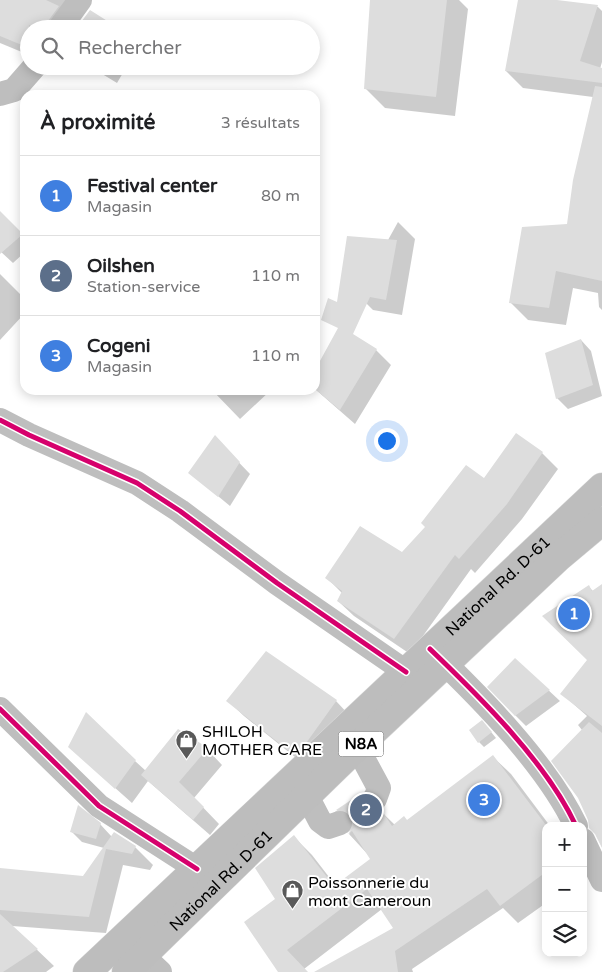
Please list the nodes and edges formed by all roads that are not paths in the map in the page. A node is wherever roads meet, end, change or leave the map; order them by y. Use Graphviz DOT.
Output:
graph roads {
  1 [pos="80,0"];
  2 [pos="66,20"];
  3 [pos="27,75"];
  4 [pos="0,94"];
  5 [pos="0,420"];
  6 [pos="602,488"];
  7 [pos="602,521"];
  8 [pos="438,657"];
  9 [pos="406,672"];
  10 [pos="0,709"];
  11 [pos="357,747"];
  12 [pos="307,796"];
  13 [pos="375,799"];
  14 [pos="574,822"];
  15 [pos="340,823"];
  16 [pos="587,848"];
  17 [pos="197,869"];
  18 [pos="602,880"];
  19 [pos="143,967"];
  20 [pos="86,972"];
  1 -- 2 [label="street"];
  3 -- 4 [label="street"];
  5 -- 9 [label="street"];
  6 -- 8 [label="highway, National Rd. D-61 / N8A"];
  7 -- 8 [label="highway, National Rd. D-61 / N8A"];
  8 -- 9 [label="highway, National Rd. D-61 / N8A"];
  8 -- 11 [label="highway, National Rd. D-61 / N8A"];
  8 -- 14 [label="street"];
  9 -- 17 [label="highway, National Rd. D-61 / N8A"];
  10 -- 17 [label="street"];
  11 -- 12 [label="highway, National Rd. D-61 / N8A"];
  11 -- 13 [label="street"];
  12 -- 15 [label="street"];
  12 -- 19 [label="highway, National Rd. D-61 / N8A"];
  16 -- 18 [label="street"];
  17 -- 20 [label="highway, National Rd. D-61 / N8A"];
}
